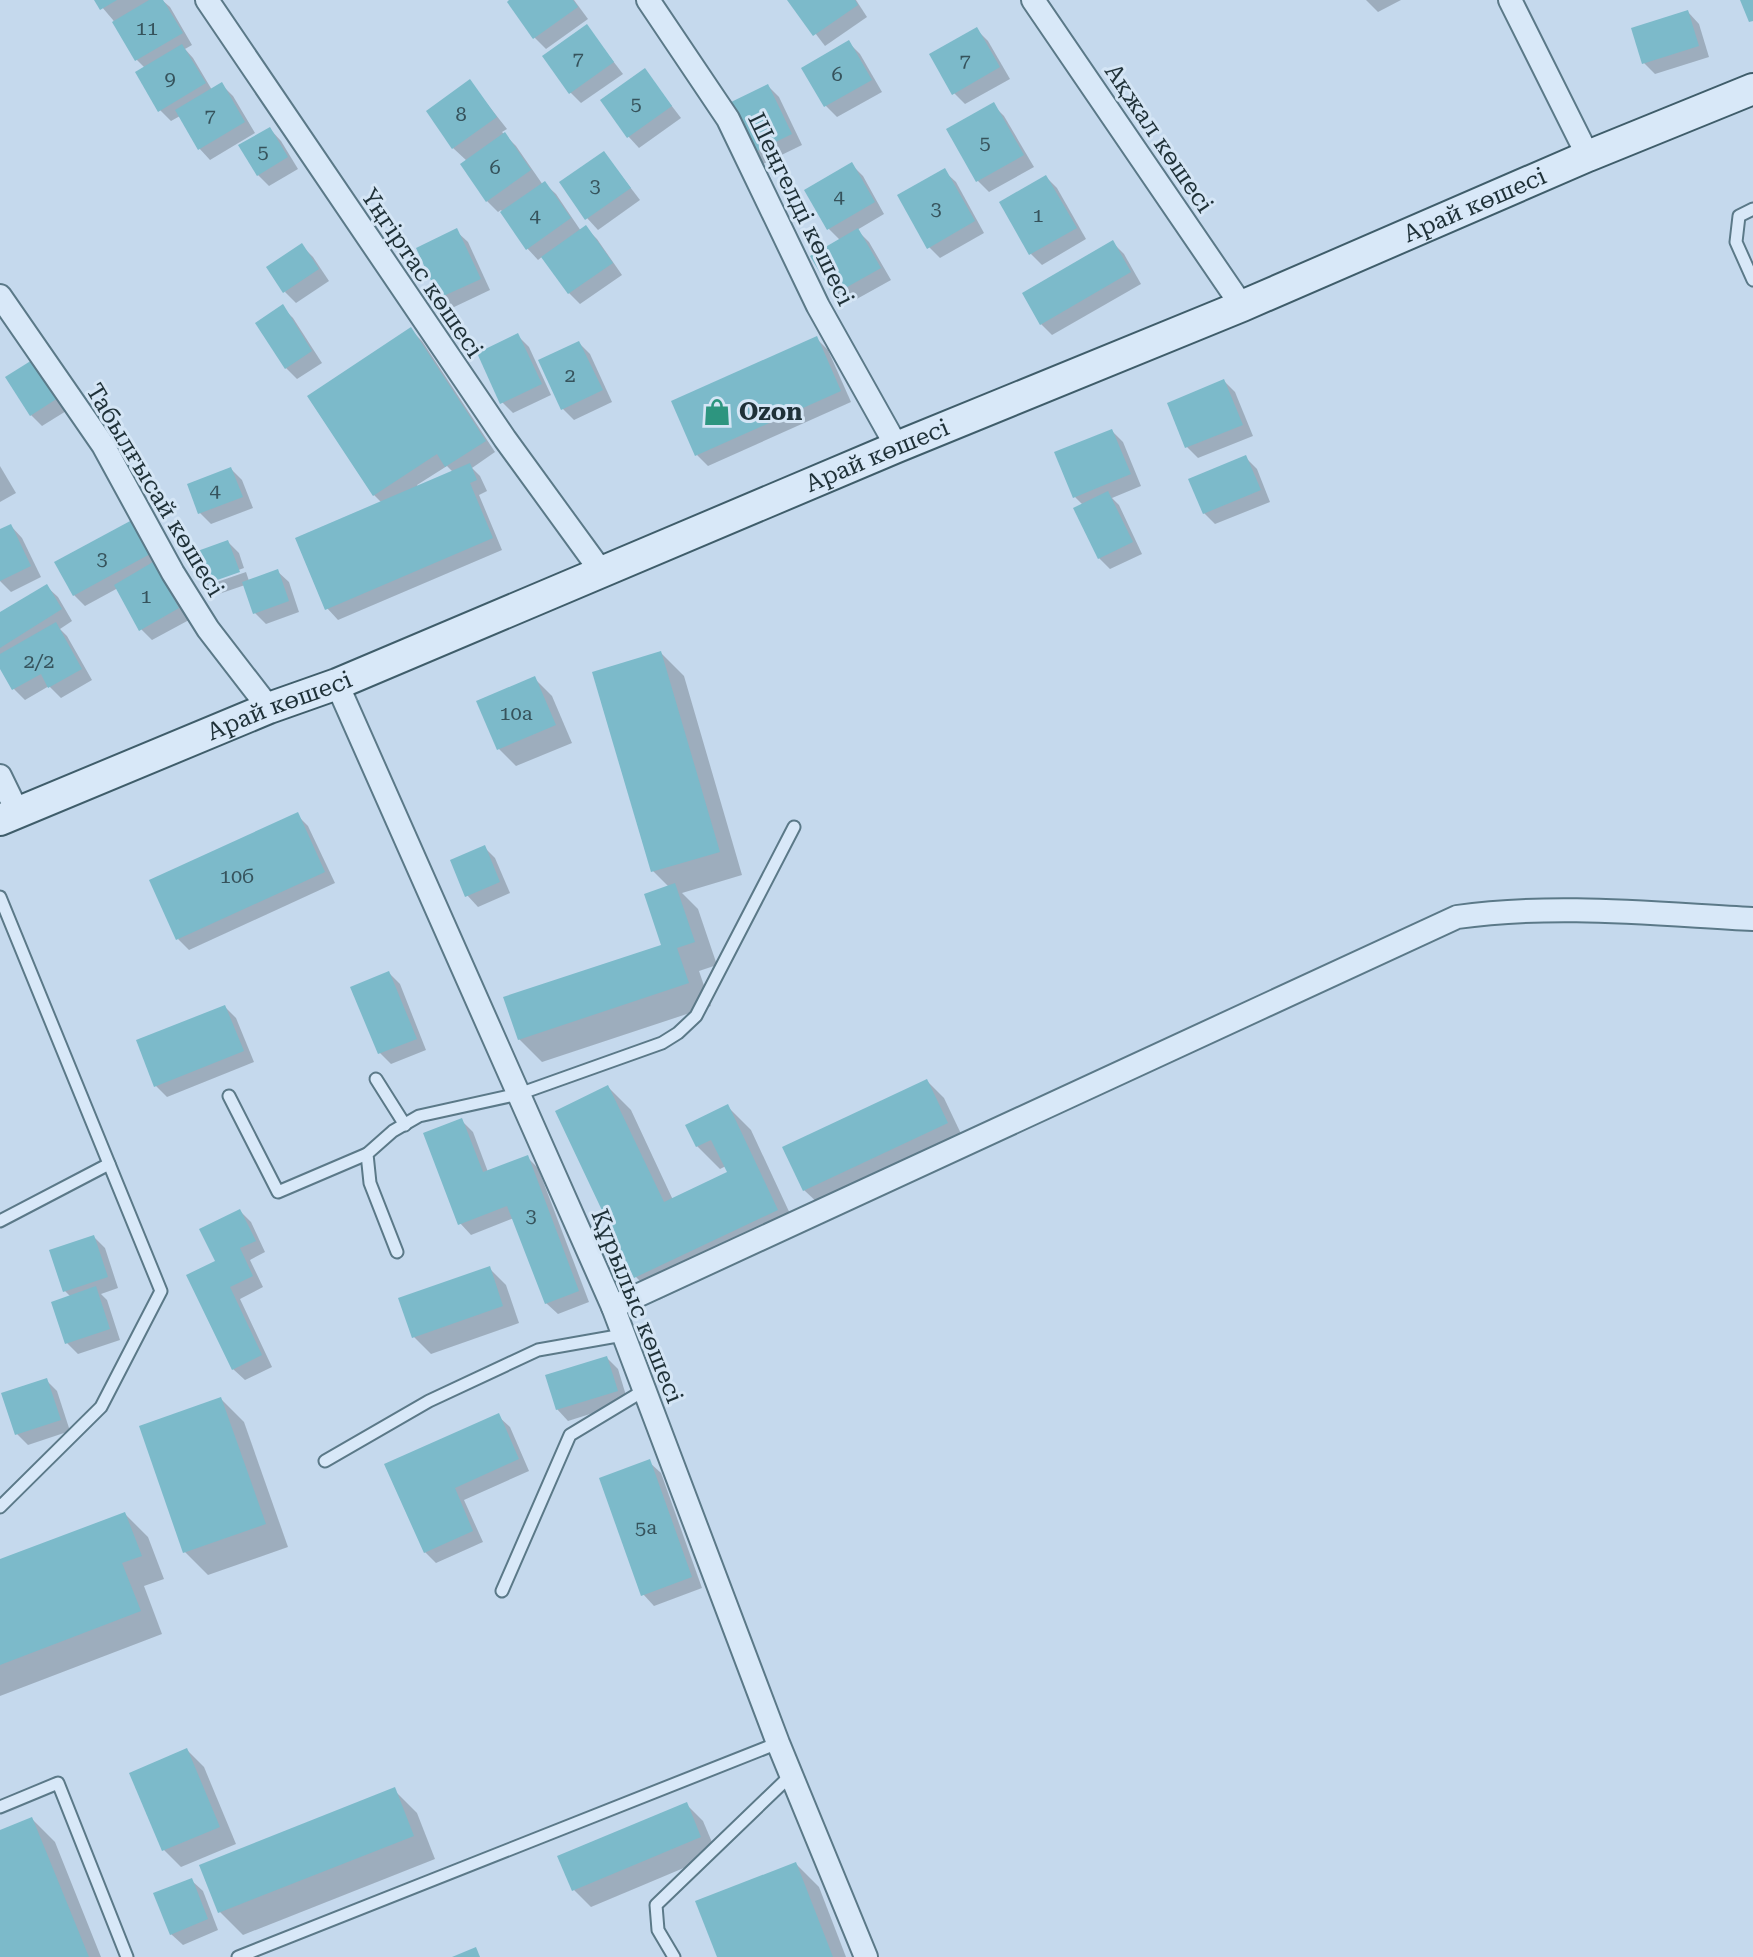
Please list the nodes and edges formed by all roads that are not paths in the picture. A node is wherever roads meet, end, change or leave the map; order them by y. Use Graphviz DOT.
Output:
graph roads {
  1 [pos="207,0"];
  2 [pos="648,0"];
  3 [pos="1033,0"];
  4 [pos="1510,0"];
  5 [pos="1753,89"];
  6 [pos="1588,156"];
  7 [pos="1753,209"];
  8 [pos="1753,280"];
  9 [pos="0,296"];
  10 [pos="1242,306"];
  11 [pos="897,447"];
  12 [pos="601,571"];
  13 [pos="337,684"];
  14 [pos="269,708"];
  15 [pos="0,776"];
  16 [pos="9,816"];
  17 [pos="794,827"];
  18 [pos="0,897"];
  19 [pos="1753,919"];
  20 [pos="376,1079"];
  21 [pos="519,1094"];
  22 [pos="229,1096"];
  23 [pos="405,1125"];
  24 [pos="367,1154"];
  25 [pos="109,1164"];
  26 [pos="0,1221"];
  27 [pos="397,1252"];
  28 [pos="613,1307"];
  29 [pos="623,1335"];
  30 [pos="643,1391"];
  31 [pos="325,1461"];
  32 [pos="0,1507"];
  33 [pos="502,1591"];
  34 [pos="778,1743"];
  35 [pos="791,1775"];
  36 [pos="0,1807"];
  37 [pos="127,1957"];
  38 [pos="238,1957"];
  39 [pos="674,1957"];
  40 [pos="866,1957"];
  1 -- 12 [label="street, Үңгіртас көшесі"];
  2 -- 11 [label="street, Шеңгелді көшесі"];
  3 -- 10 [label="street, Ақжал көшесі"];
  4 -- 6 [label="street"];
  5 -- 6 [label="main road, Арай көшесі"];
  6 -- 10 [label="main road, Арай көшесі"];
  7 -- 8 [label="lane"];
  9 -- 14 [label="street, Табылғысай көшесі"];
  10 -- 11 [label="main road, Арай көшесі"];
  11 -- 12 [label="main road, Арай көшесі"];
  12 -- 13 [label="main road, Арай көшесі"];
  13 -- 14 [label="main road, Арай көшесі"];
  13 -- 21 [label="street, Құрылыс көшесі"];
  14 -- 16 [label="main road, Арай көшесі"];
  15 -- 16 [label="street"];
  17 -- 21 [label="lane"];
  18 -- 25 [label="lane"];
  19 -- 28 [label="street"];
  20 -- 23 [label="lane"];
  21 -- 23 [label="lane"];
  21 -- 28 [label="street, Құрылыс көшесі"];
  22 -- 24 [label="lane"];
  23 -- 24 [label="lane"];
  24 -- 27 [label="lane"];
  25 -- 26 [label="lane"];
  25 -- 32 [label="lane"];
  28 -- 29 [label="street, Құрылыс көшесі"];
  29 -- 30 [label="street, Құрылыс көшесі"];
  29 -- 31 [label="lane"];
  30 -- 33 [label="lane"];
  30 -- 34 [label="street, Құрылыс көшесі"];
  34 -- 35 [label="street, Құрылыс көшесі"];
  34 -- 38 [label="lane"];
  35 -- 39 [label="lane"];
  35 -- 40 [label="street, Құрылыс көшесі"];
  36 -- 37 [label="lane"];
}
